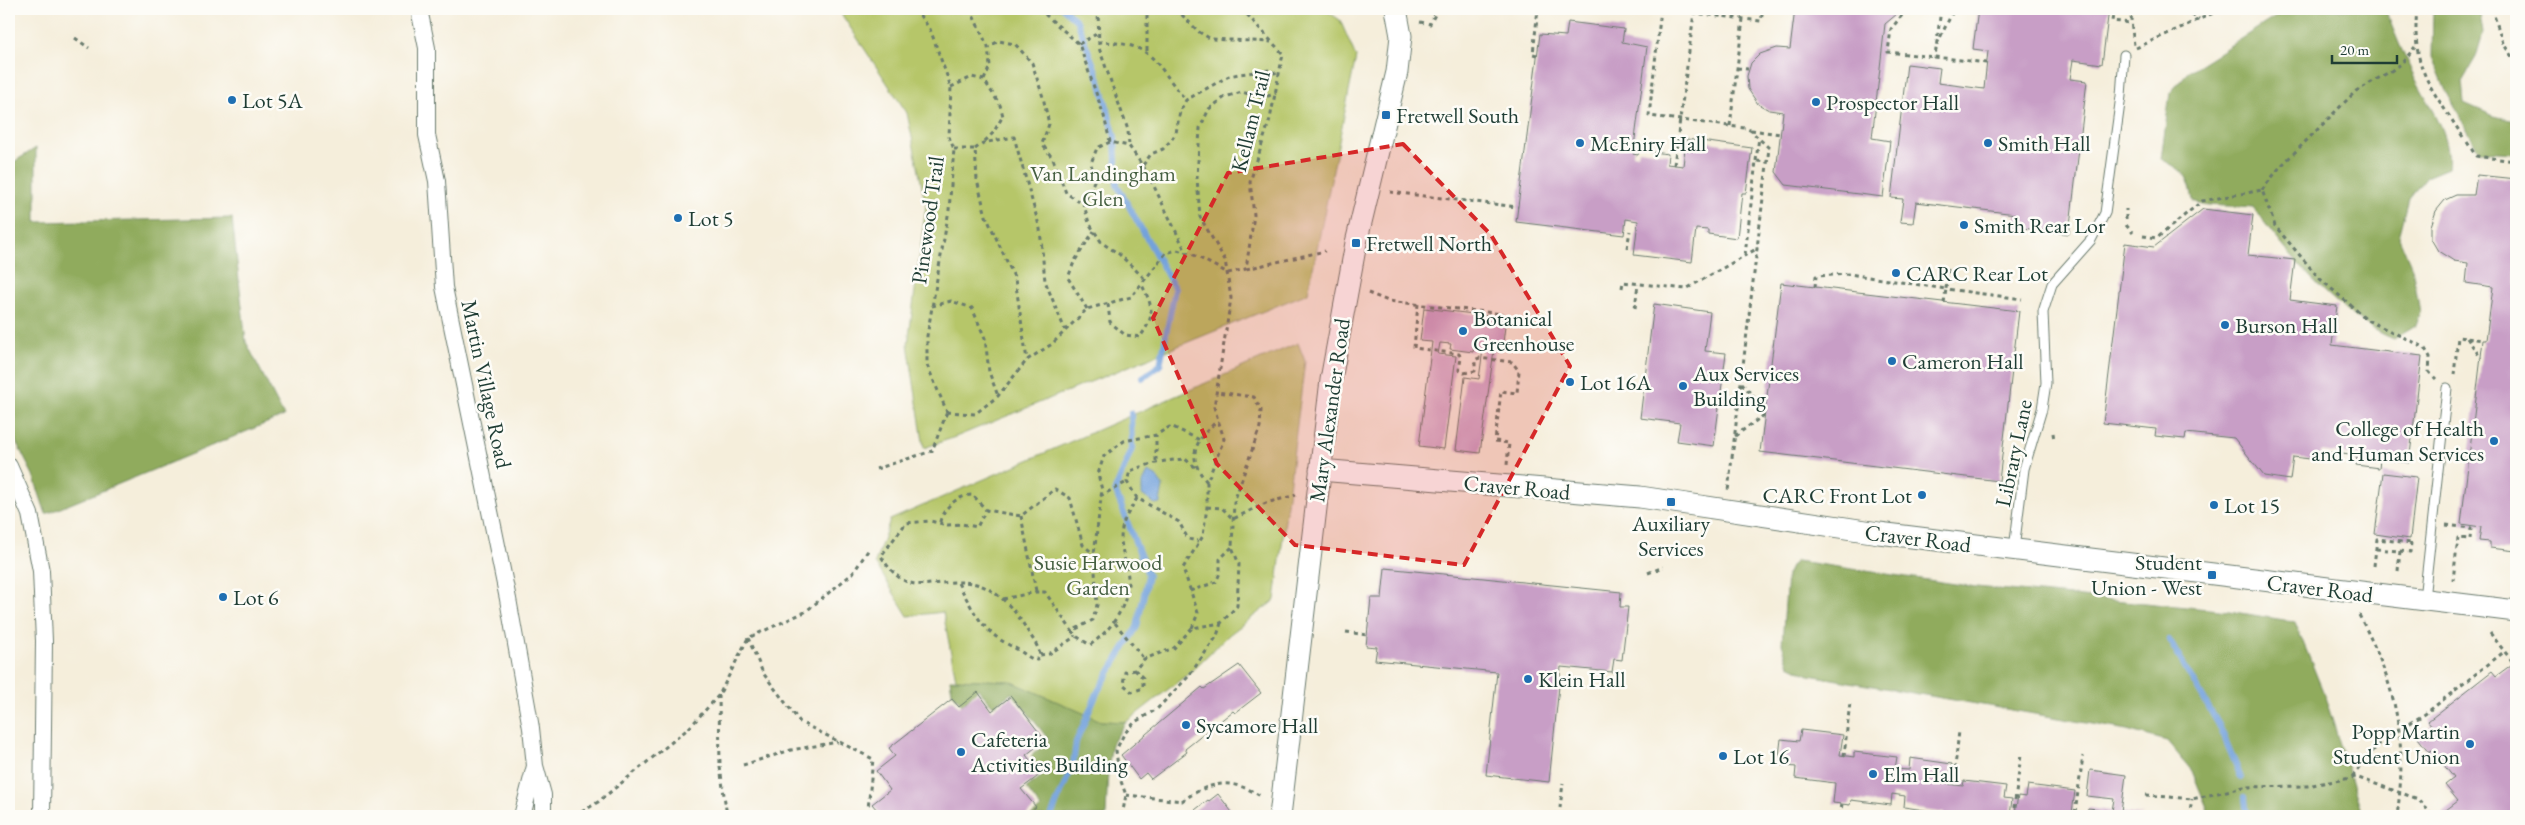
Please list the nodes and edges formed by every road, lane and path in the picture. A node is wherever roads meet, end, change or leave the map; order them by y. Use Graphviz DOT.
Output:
graph roads {
  1 [pos="419,9"];
  2 [pos="915,9"];
  3 [pos="970,9"];
  4 [pos="1040,9"];
  5 [pos="1098,9"];
  6 [pos="1148,9"];
  7 [pos="1176,9"];
  8 [pos="1242,9"];
  9 [pos="1396,9"];
  10 [pos="1438,9"];
  11 [pos="1538,9"];
  12 [pos="1661,9"];
  13 [pos="1763,9"];
  14 [pos="1907,9"];
  15 [pos="1940,9"];
  16 [pos="1954,9"];
  17 [pos="2114,9"];
  18 [pos="2132,9"];
  19 [pos="2185,9"];
  20 [pos="2222,9"];
  21 [pos="2417,9"];
  22 [pos="2492,9"];
  23 [pos="1694,13"];
  24 [pos="1743,19"];
  25 [pos="2199,19"];
  26 [pos="1420,22"];
  27 [pos="2132,23"];
  28 [pos="1100,32"];
  29 [pos="75,38"];
  30 [pos="1098,42"];
  31 [pos="1271,42"];
  32 [pos="1079,44"];
  33 [pos="988,47"];
  34 [pos="2415,47"];
  35 [pos="89,48"];
  36 [pos="1936,48"];
  37 [pos="2135,48"];
  38 [pos="1147,52"];
  39 [pos="1537,55"];
  40 [pos="2124,55"];
  41 [pos="1935,57"];
  42 [pos="1987,63"];
  43 [pos="2516,63"];
  44 [pos="1737,68"];
  45 [pos="1748,69"];
  46 [pos="1278,79"];
  47 [pos="984,80"];
  48 [pos="951,87"];
  49 [pos="1276,93"];
  50 [pos="1186,100"];
  51 [pos="1680,120"];
  52 [pos="1730,126"];
  53 [pos="1750,130"];
  54 [pos="1759,132"];
  55 [pos="1780,134"];
  56 [pos="1759,137"];
  57 [pos="2463,137"];
  58 [pos="1110,142"];
  59 [pos="2467,142"];
  60 [pos="983,143"];
  61 [pos="1129,146"];
  62 [pos="975,149"];
  63 [pos="954,150"];
  64 [pos="1756,161"];
  65 [pos="2516,161"];
  66 [pos="1768,162"];
  67 [pos="1143,165"];
  68 [pos="1674,165"];
  69 [pos="2262,190"];
  70 [pos="1388,192"];
  71 [pos="1084,204"];
  72 [pos="1518,207"];
  73 [pos="2126,209"];
  74 [pos="2126,219"];
  75 [pos="2126,225"];
  76 [pos="1630,230"];
  77 [pos="1094,231"];
  78 [pos="2133,233"];
  79 [pos="2143,236"];
  80 [pos="1627,248"];
  81 [pos="1759,248"];
  82 [pos="1325,251"];
  83 [pos="1186,253"];
  84 [pos="1745,256"];
  85 [pos="1246,269"];
  86 [pos="1948,269"];
  87 [pos="1228,273"];
  88 [pos="1144,278"];
  89 [pos="1141,283"];
  90 [pos="1638,284"];
  91 [pos="1815,287"];
  92 [pos="1622,288"];
  93 [pos="1946,289"];
  94 [pos="1363,290"];
  95 [pos="2022,299"];
  96 [pos="1944,302"];
  97 [pos="1108,304"];
  98 [pos="1418,304"];
  99 [pos="932,306"];
  100 [pos="1635,308"];
  101 [pos="1087,309"];
  102 [pos="1503,314"];
  103 [pos="1065,330"];
  104 [pos="2467,338"];
  105 [pos="2483,340"];
  106 [pos="2481,358"];
  107 [pos="1027,360"];
  108 [pos="1742,382"];
  109 [pos="2447,388"];
  110 [pos="1218,392"];
  111 [pos="998,396"];
  112 [pos="947,412"];
  113 [pos="1217,421"];
  114 [pos="2052,433"];
  115 [pos="1156,435"];
  116 [pos="1735,436"];
  117 [pos="1200,440"];
  118 [pos="2054,440"];
  119 [pos="1156,461"];
  120 [pos="1507,465"];
  121 [pos="9,466"];
  122 [pos="1196,467"];
  123 [pos="876,469"];
  124 [pos="1320,470"];
  125 [pos="1127,482"];
  126 [pos="1207,482"];
  127 [pos="1728,494"];
  128 [pos="1296,495"];
  129 [pos="1100,496"];
  130 [pos="1137,498"];
  131 [pos="1207,507"];
  132 [pos="986,510"];
  133 [pos="1022,516"];
  134 [pos="1233,519"];
  135 [pos="940,522"];
  136 [pos="2444,532"];
  137 [pos="1198,541"];
  138 [pos="2410,543"];
  139 [pos="2417,543"];
  140 [pos="1232,547"];
  141 [pos="869,549"];
  142 [pos="2376,549"];
  143 [pos="2014,550"];
  144 [pos="2400,551"];
  145 [pos="1094,554"];
  146 [pos="2374,566"];
  147 [pos="1663,567"];
  148 [pos="2398,571"];
  149 [pos="1648,573"];
  150 [pos="2453,580"];
  151 [pos="958,583"];
  152 [pos="1190,591"];
  153 [pos="1036,592"];
  154 [pos="1003,599"];
  155 [pos="2424,601"];
  156 [pos="2516,611"];
  157 [pos="2358,615"];
  158 [pos="1114,623"];
  159 [pos="1221,623"];
  160 [pos="1192,628"];
  161 [pos="1072,631"];
  162 [pos="1346,632"];
  163 [pos="2490,633"];
  164 [pos="1367,635"];
  165 [pos="1076,636"];
  166 [pos="748,638"];
  167 [pos="2505,652"];
  168 [pos="1040,655"];
  169 [pos="1144,659"];
  170 [pos="2516,666"];
  171 [pos="1135,670"];
  172 [pos="719,695"];
  173 [pos="1850,702"];
  174 [pos="2399,730"];
  175 [pos="1959,731"];
  176 [pos="839,742"];
  177 [pos="2021,755"];
  178 [pos="1844,756"];
  179 [pos="2082,756"];
  180 [pos="743,765"];
  181 [pos="535,766"];
  182 [pos="2352,778"];
  183 [pos="1564,783"];
  184 [pos="1953,785"];
  185 [pos="2400,792"];
  186 [pos="1126,795"];
  187 [pos="2146,795"];
  188 [pos="1263,798"];
  189 [pos="2192,799"];
  190 [pos="1842,804"];
  191 [pos="1560,808"];
  192 [pos="1754,814"];
  193 [pos="2075,814"];
  194 [pos="42,816"];
  195 [pos="522,816"];
  196 [pos="543,816"];
  197 [pos="575,816"];
  198 [pos="727,816"];
  199 [pos="873,816"];
  200 [pos="1122,816"];
  201 [pos="1280,816"];
  202 [pos="1764,816"];
  203 [pos="1773,816"];
  204 [pos="1840,816"];
  205 [pos="1904,816"];
  206 [pos="1926,816"];
  207 [pos="2013,816"];
  208 [pos="2189,816"];
  209 [pos="2397,816"];
  210 [pos="2433,816"];
  1 -- 181 [label="street, Martin Village Road"];
  2 -- 48 [label="path, Pinewood Trail"];
  3 -- 33 [label="path"];
  4 -- 32 [label="path"];
  5 -- 28 [label="path"];
  6 -- 38 [label="path"];
  7 -- 31 [label="path"];
  8 -- 31 [label="path, Kellam Trail"];
  9 -- 124 [label="street, Mary Alexander Road"];
  10 -- 26 [label="path"];
  11 -- 39 [label="path"];
  12 -- 23 [label="path"];
  12 -- 51 [label="path"];
  13 -- 24 [label="path"];
  14 -- 41 [label="path"];
  15 -- 36 [label="path"];
  16 -- 36 [label="path"];
  17 -- 27 [label="path"];
  18 -- 27 [label="path"];
  19 -- 25 [label="path"];
  20 -- 25 [label="path"];
  21 -- 34 [label="path"];
  22 -- 43 [label="path"];
  23 -- 24 [label="path"];
  23 -- 51 [label="path"];
  24 -- 44 [label="path"];
  25 -- 37 [label="path"];
  27 -- 37 [label="path"];
  28 -- 30 [label="path"];
  28 -- 32 [label="path"];
  29 -- 35 [label="path"];
  30 -- 38 [label="path"];
  30 -- 61 [label="path"];
  31 -- 46 [label="path, Kellam Trail"];
  32 -- 58 [label="path"];
  33 -- 47 [label="path"];
  33 -- 71 [label="path"];
  34 -- 57 [label="path"];
  34 -- 69 [label="path"];
  36 -- 41 [label="path"];
  37 -- 40 [label="path"];
  38 -- 50 [label="path"];
  40 -- 143 [label="lane, Library Lane"];
  41 -- 42 [label="path"];
  44 -- 45 [label="path"];
  44 -- 52 [label="path"];
  46 -- 49 [label="path, Kellam Trail"];
  46 -- 50 [label="path"];
  47 -- 48 [label="path"];
  47 -- 60 [label="path"];
  48 -- 63 [label="path, Pinewood Trail"];
  49 -- 85 [label="path, Kellam Trail"];
  49 -- 87 [label="path"];
  50 -- 67 [label="path"];
  51 -- 52 [label="path"];
  51 -- 68 [label="path"];
  52 -- 53 [label="path"];
  53 -- 54 [label="path"];
  53 -- 56 [label="path"];
  54 -- 55 [label="path"];
  54 -- 56 [label="path"];
  56 -- 64 [label="path"];
  56 -- 66 [label="path"];
  58 -- 61 [label="path"];
  58 -- 71 [label="path"];
  59 -- 65 [label="path"];
  60 -- 62 [label="path"];
  60 -- 103 [label="path"];
  61 -- 67 [label="path"];
  62 -- 63 [label="path"];
  62 -- 107 [label="path"];
  63 -- 99 [label="path, Pinewood Trail"];
  64 -- 66 [label="path"];
  64 -- 84 [label="path"];
  66 -- 81 [label="path"];
  67 -- 83 [label="path"];
  69 -- 79 [label="path"];
  69 -- 109 [label="path"];
  70 -- 72 [label="path"];
  71 -- 77 [label="path"];
  73 -- 74 [label="path"];
  75 -- 78 [label="path"];
  76 -- 80 [label="path"];
  77 -- 88 [label="path"];
  77 -- 101 [label="path"];
  81 -- 84 [label="path"];
  81 -- 108 [label="path"];
  82 -- 85 [label="path"];
  83 -- 87 [label="path"];
  83 -- 88 [label="path"];
  84 -- 90 [label="path"];
  85 -- 87 [label="path"];
  86 -- 93 [label="path"];
  87 -- 110 [label="path"];
  88 -- 89 [label="path"];
  89 -- 97 [label="path"];
  89 -- 97 [label="path"];
  90 -- 92 [label="path"];
  90 -- 100 [label="path"];
  91 -- 93 [label="path"];
  93 -- 95 [label="path"];
  93 -- 96 [label="path"];
  94 -- 98 [label="path"];
  97 -- 101 [label="path"];
  98 -- 102 [label="path"];
  98 -- 120 [label="path"];
  99 -- 111 [label="path"];
  99 -- 112 [label="path, Pinewood Trail"];
  101 -- 103 [label="path"];
  103 -- 107 [label="path"];
  104 -- 105 [label="path"];
  104 -- 106 [label="path"];
  104 -- 109 [label="path"];
  107 -- 111 [label="path"];
  108 -- 116 [label="path"];
  108 -- 116 [label="path"];
  109 -- 155 [label="lane"];
  110 -- 113 [label="path"];
  110 -- 134 [label="path"];
  111 -- 112 [label="path"];
  112 -- 123 [label="path"];
  113 -- 117 [label="path"];
  113 -- 126 [label="path"];
  114 -- 118 [label="path"];
  115 -- 117 [label="path"];
  115 -- 119 [label="path"];
  115 -- 129 [label="path"];
  116 -- 127 [label="path"];
  117 -- 122 [label="path"];
  119 -- 122 [label="path"];
  119 -- 125 [label="path"];
  121 -- 194 [label="street"];
  122 -- 126 [label="path"];
  124 -- 143 [label="street, Craver Road"];
  124 -- 201 [label="street, Mary Alexander Road"];
  125 -- 129 [label="path"];
  125 -- 130 [label="path"];
  126 -- 131 [label="path"];
  128 -- 134 [label="path"];
  129 -- 145 [label="path"];
  130 -- 137 [label="path"];
  130 -- 158 [label="path"];
  131 -- 134 [label="path"];
  131 -- 137 [label="path"];
  132 -- 133 [label="path"];
  132 -- 135 [label="path"];
  132 -- 135 [label="path"];
  133 -- 145 [label="path"];
  133 -- 153 [label="path"];
  134 -- 140 [label="path"];
  135 -- 151 [label="path"];
  136 -- 150 [label="path"];
  137 -- 152 [label="path"];
  138 -- 139 [label="path"];
  138 -- 142 [label="path"];
  138 -- 144 [label="path"];
  140 -- 152 [label="path"];
  140 -- 159 [label="path"];
  141 -- 166 [label="path"];
  142 -- 144 [label="path"];
  142 -- 146 [label="path"];
  143 -- 155 [label="street, Craver Road"];
  144 -- 148 [label="path"];
  145 -- 161 [label="path"];
  147 -- 149 [label="path"];
  151 -- 154 [label="path"];
  151 -- 168 [label="path"];
  152 -- 160 [label="path"];
  153 -- 154 [label="path"];
  153 -- 161 [label="path"];
  154 -- 168 [label="path"];
  155 -- 156 [label="street, Craver Road"];
  157 -- 174 [label="path"];
  158 -- 165 [label="path"];
  158 -- 169 [label="path"];
  159 -- 160 [label="path"];
  159 -- 186 [label="path"];
  160 -- 169 [label="path"];
  161 -- 165 [label="path"];
  162 -- 164 [label="path"];
  163 -- 167 [label="path"];
  165 -- 168 [label="path"];
  166 -- 172 [label="path"];
  166 -- 176 [label="path"];
  167 -- 170 [label="path"];
  167 -- 174 [label="path"];
  169 -- 171 [label="path"];
  171 -- 171 [label="path"];
  172 -- 197 [label="path"];
  172 -- 198 [label="path"];
  173 -- 178 [label="path"];
  174 -- 182 [label="path"];
  174 -- 185 [label="path"];
  175 -- 184 [label="path"];
  176 -- 180 [label="path"];
  176 -- 199 [label="path"];
  177 -- 207 [label="path"];
  179 -- 193 [label="path"];
  181 -- 195 [label="street, Martin Village Road"];
  181 -- 196 [label="street, Martin Village Road"];
  182 -- 185 [label="path"];
  182 -- 189 [label="path"];
  183 -- 191 [label="path"];
  185 -- 209 [label="path"];
  185 -- 210 [label="path"];
  186 -- 188 [label="path"];
  186 -- 200 [label="path"];
  187 -- 189 [label="path"];
  189 -- 208 [label="path"];
  190 -- 204 [label="path"];
  192 -- 202 [label="path"];
  202 -- 203 [label="path"];
  205 -- 206 [label="path"];
}
